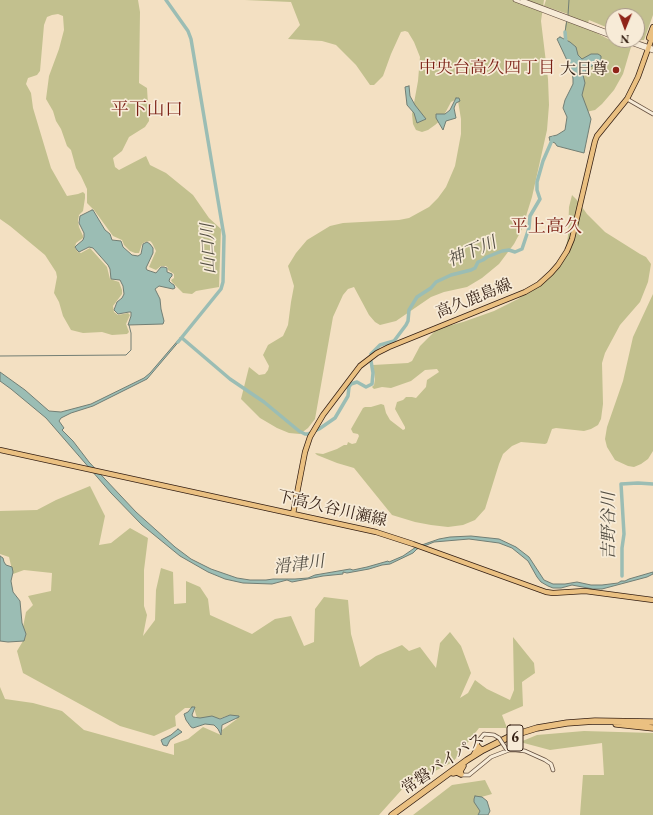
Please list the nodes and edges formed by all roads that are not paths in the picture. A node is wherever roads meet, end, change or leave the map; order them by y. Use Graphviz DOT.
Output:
graph roads {
  1 [pos="515,0"];
  2 [pos="522,0"];
  3 [pos="653,26"];
  4 [pos="605,31"];
  5 [pos="605,34"];
  6 [pos="653,35"];
  7 [pos="649,49"];
  8 [pos="627,99"];
  9 [pos="653,114"];
  10 [pos="0,450"];
  11 [pos="293,514"];
  12 [pos="653,600"];
  13 [pos="653,718"];
  14 [pos="595,721"];
  15 [pos="653,722"];
  16 [pos="653,727"];
  17 [pos="477,746"];
  18 [pos="483,750"];
  19 [pos="508,750"];
  20 [pos="473,756"];
  21 [pos="463,766"];
  22 [pos="552,770"];
  23 [pos="453,773"];
  24 [pos="461,774"];
  25 [pos="395,814"];
  1 -- 5 [label="street"];
  2 -- 4 [label="street"];
  3 -- 7 [label="main road, 高久鹿島線"];
  6 -- 7 [label="main road, 高久鹿島線"];
  7 -- 8 [label="main road, 高久鹿島線"];
  8 -- 9 [label="street"];
  8 -- 11 [label="main road, 高久鹿島線"];
  10 -- 11 [label="main road, 下高久谷川瀬線"];
  11 -- 12 [label="main road, 下高久谷川瀬線"];
  13 -- 14 [label="highway"];
  14 -- 15 [label="highway, 常磐バイパス / 6"];
  14 -- 18 [label="highway, 常磐バイパス / 6"];
  16 -- 21 [label="highway, 常磐バイパス / 6"];
  17 -- 18 [label="highway"];
  17 -- 19 [label="street, bridge"];
  17 -- 20 [label="highway"];
  18 -- 20 [label="highway, 常磐バイパス / 6"];
  19 -- 22 [label="street"];
  19 -- 24 [label="street"];
  20 -- 25 [label="highway, 常磐バイパス / 6"];
  21 -- 23 [label="highway, 常磐バイパス / 6"];
  21 -- 24 [label="highway"];
  23 -- 24 [label="highway"];
  23 -- 25 [label="highway, 常磐バイパス / 6"];
}
